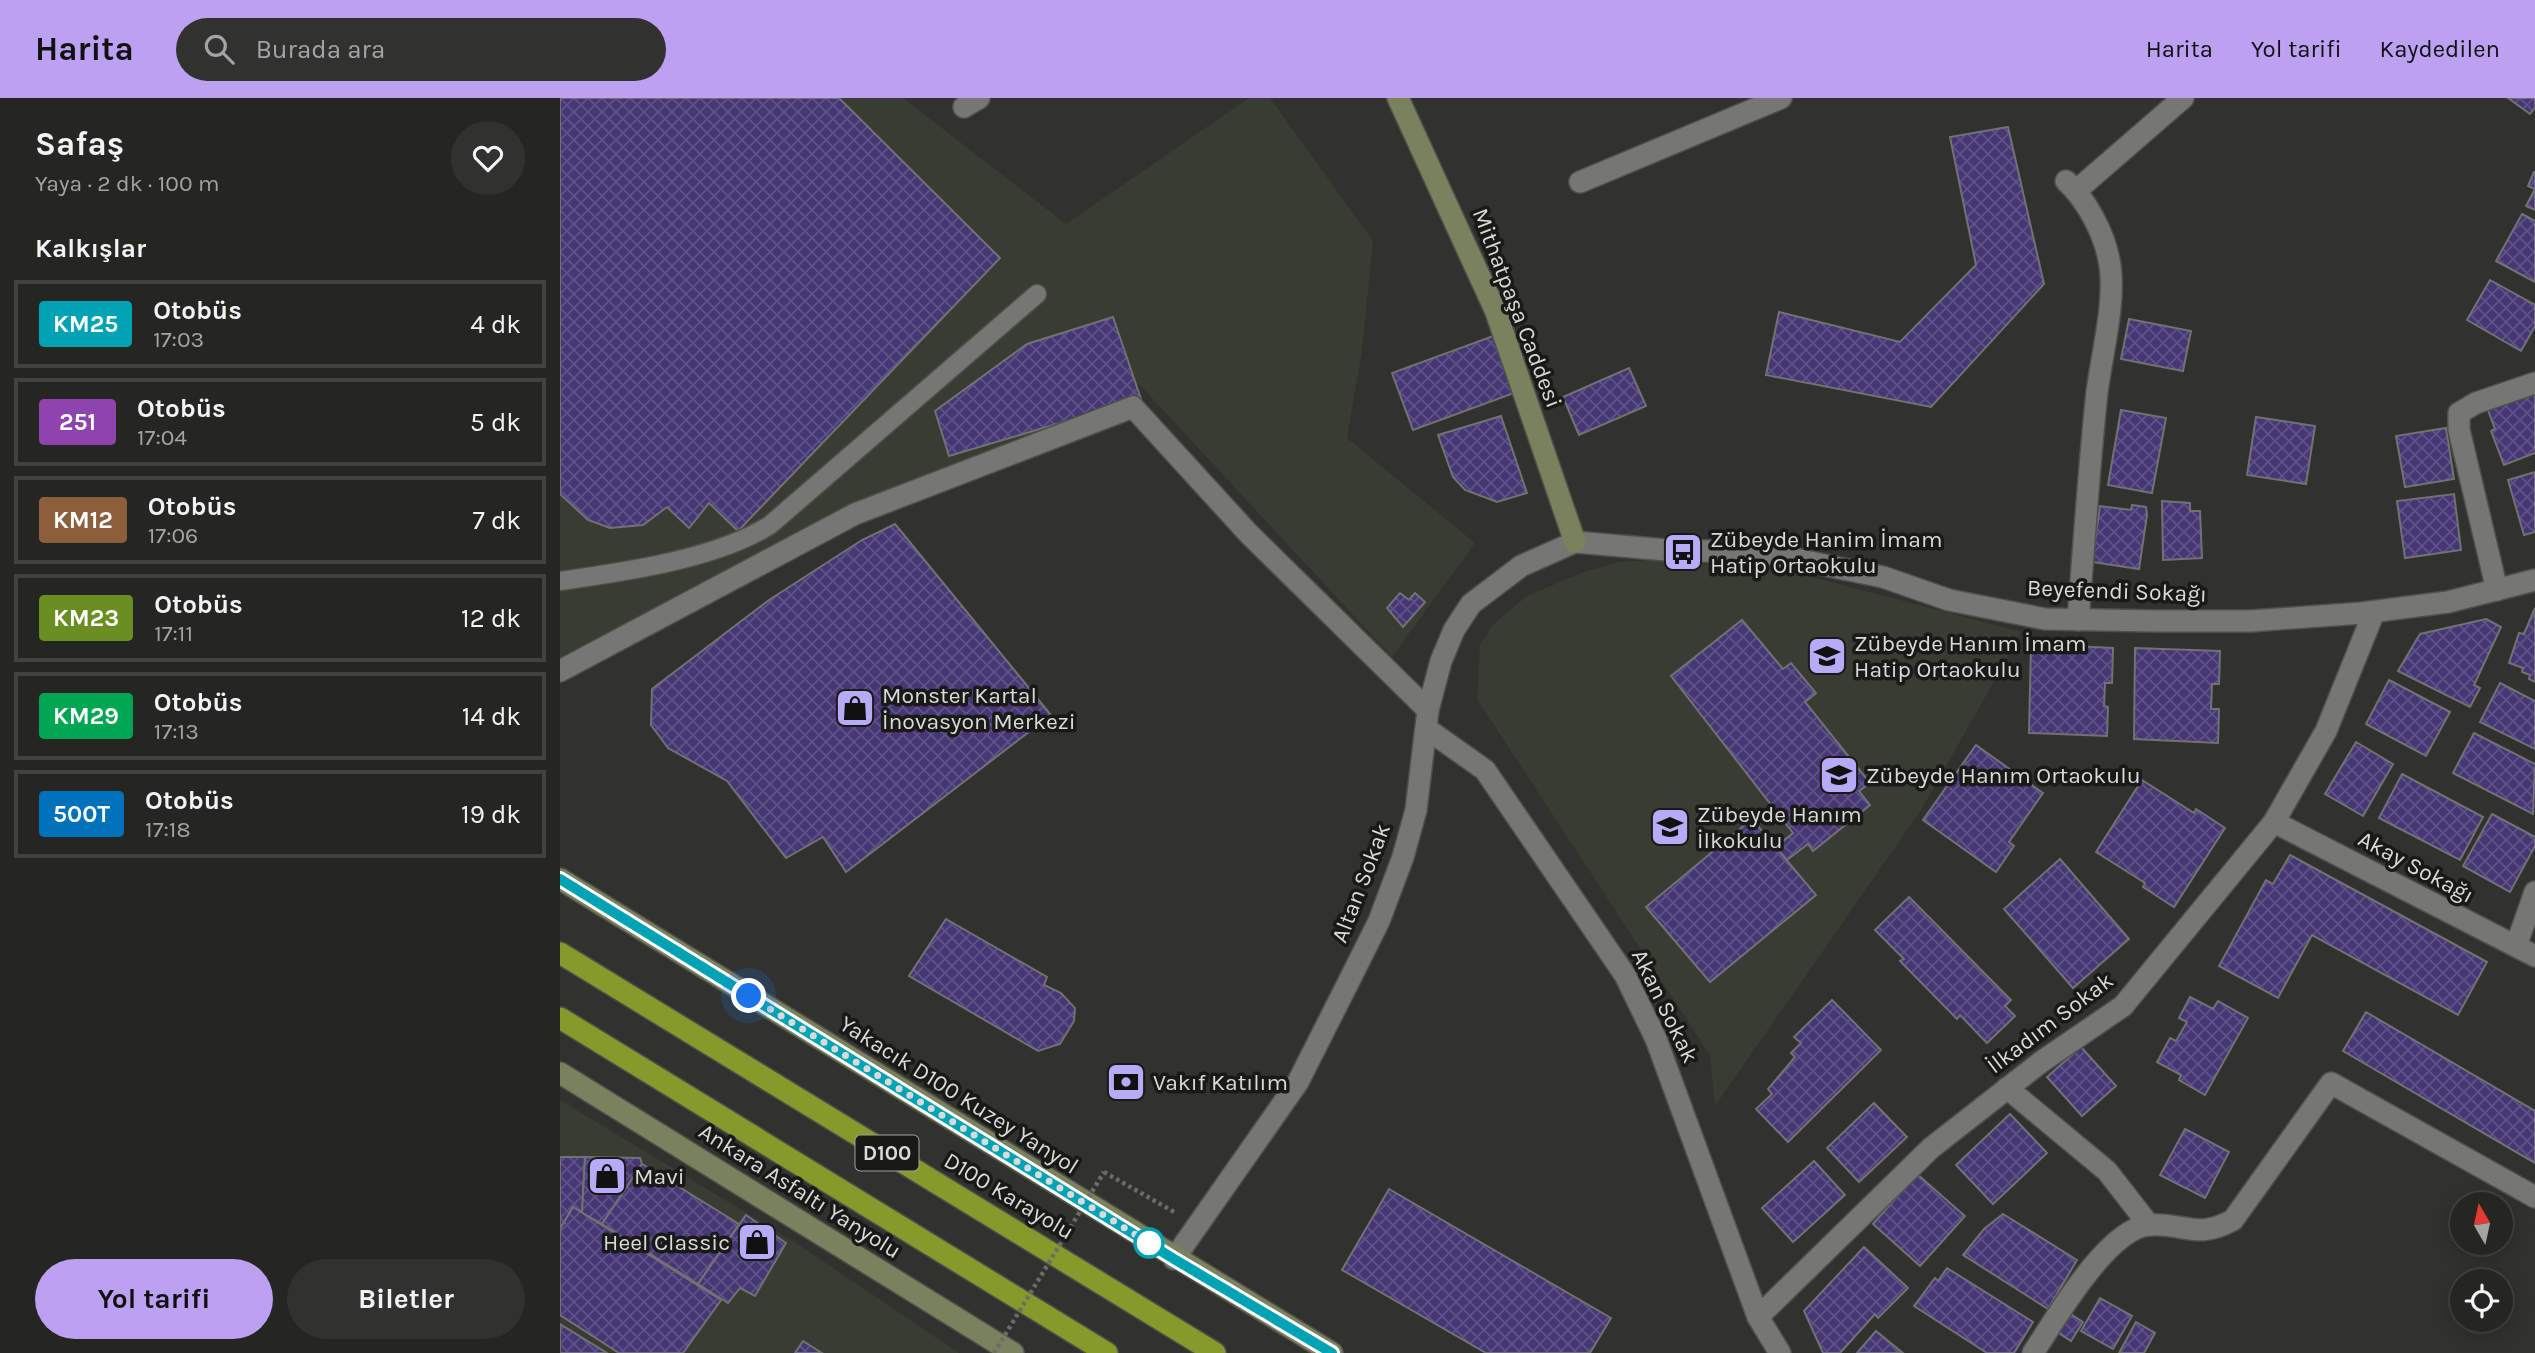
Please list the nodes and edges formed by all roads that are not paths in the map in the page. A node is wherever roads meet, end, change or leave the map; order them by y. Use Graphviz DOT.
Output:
graph roads {
  1 [pos="1398,98"];
  2 [pos="2183,98"];
  3 [pos="1777,99"];
  4 [pos="1580,182"];
  5 [pos="1037,294"];
  6 [pos="2535,383"];
  7 [pos="1575,542"];
  8 [pos="2535,580"];
  9 [pos="560,582"];
  10 [pos="2497,590"];
  11 [pos="2374,612"];
  12 [pos="2078,620"];
  13 [pos="560,671"];
  14 [pos="1428,720"];
  15 [pos="2274,822"];
  16 [pos="560,879"];
  17 [pos="2535,892"];
  18 [pos="2516,946"];
  19 [pos="560,953"];
  20 [pos="2535,956"];
  21 [pos="560,1018"];
  22 [pos="560,1073"];
  23 [pos="2007,1088"];
  24 [pos="2535,1197"];
  25 [pos="2149,1225"];
  26 [pos="1174,1259"];
  27 [pos="1758,1317"];
  28 [pos="1013,1353"];
  29 [pos="1107,1353"];
  30 [pos="1215,1353"];
  31 [pos="1332,1353"];
  32 [pos="1780,1353"];
  33 [pos="2033,1353"];
  1 -- 7 [label="main road, Mithatpaşa Caddesi"];
  2 -- 12 [label="street"];
  3 -- 4 [label="street"];
  5 -- 9 [label="lane"];
  6 -- 10 [label="street"];
  7 -- 12 [label="street, Beyefendi Sokağı"];
  7 -- 14 [label="street, Altan Sokak"];
  8 -- 10 [label="street, Beyefendi Sokağı"];
  10 -- 11 [label="street, Beyefendi Sokağı"];
  11 -- 12 [label="street, Beyefendi Sokağı"];
  11 -- 15 [label="street, İlkadım Sokak"];
  13 -- 14 [label="street, Akan Sokak"];
  14 -- 26 [label="street, Altan Sokak"];
  14 -- 27 [label="street, Akan Sokak"];
  15 -- 18 [label="street, Akay Sokağı"];
  15 -- 23 [label="street, İlkadım Sokak"];
  16 -- 26 [label="main road, Yakacık D100 Kuzey Yanyol"];
  17 -- 18 [label="street"];
  18 -- 20 [label="street, Akay Sokağı"];
  19 -- 30 [label="highway, D100 Karayolu / D100"];
  21 -- 29 [label="highway, D100"];
  22 -- 28 [label="main road, Ankara Asfaltı Yanyolu"];
  23 -- 25 [label="street"];
  23 -- 27 [label="street, İlkadım Sokak"];
  24 -- 25 [label="street"];
  25 -- 33 [label="street"];
  26 -- 31 [label="main road, Yakacık D100 Kuzey Yanyol"];
  27 -- 32 [label="street, Akan Sokak"];
}
